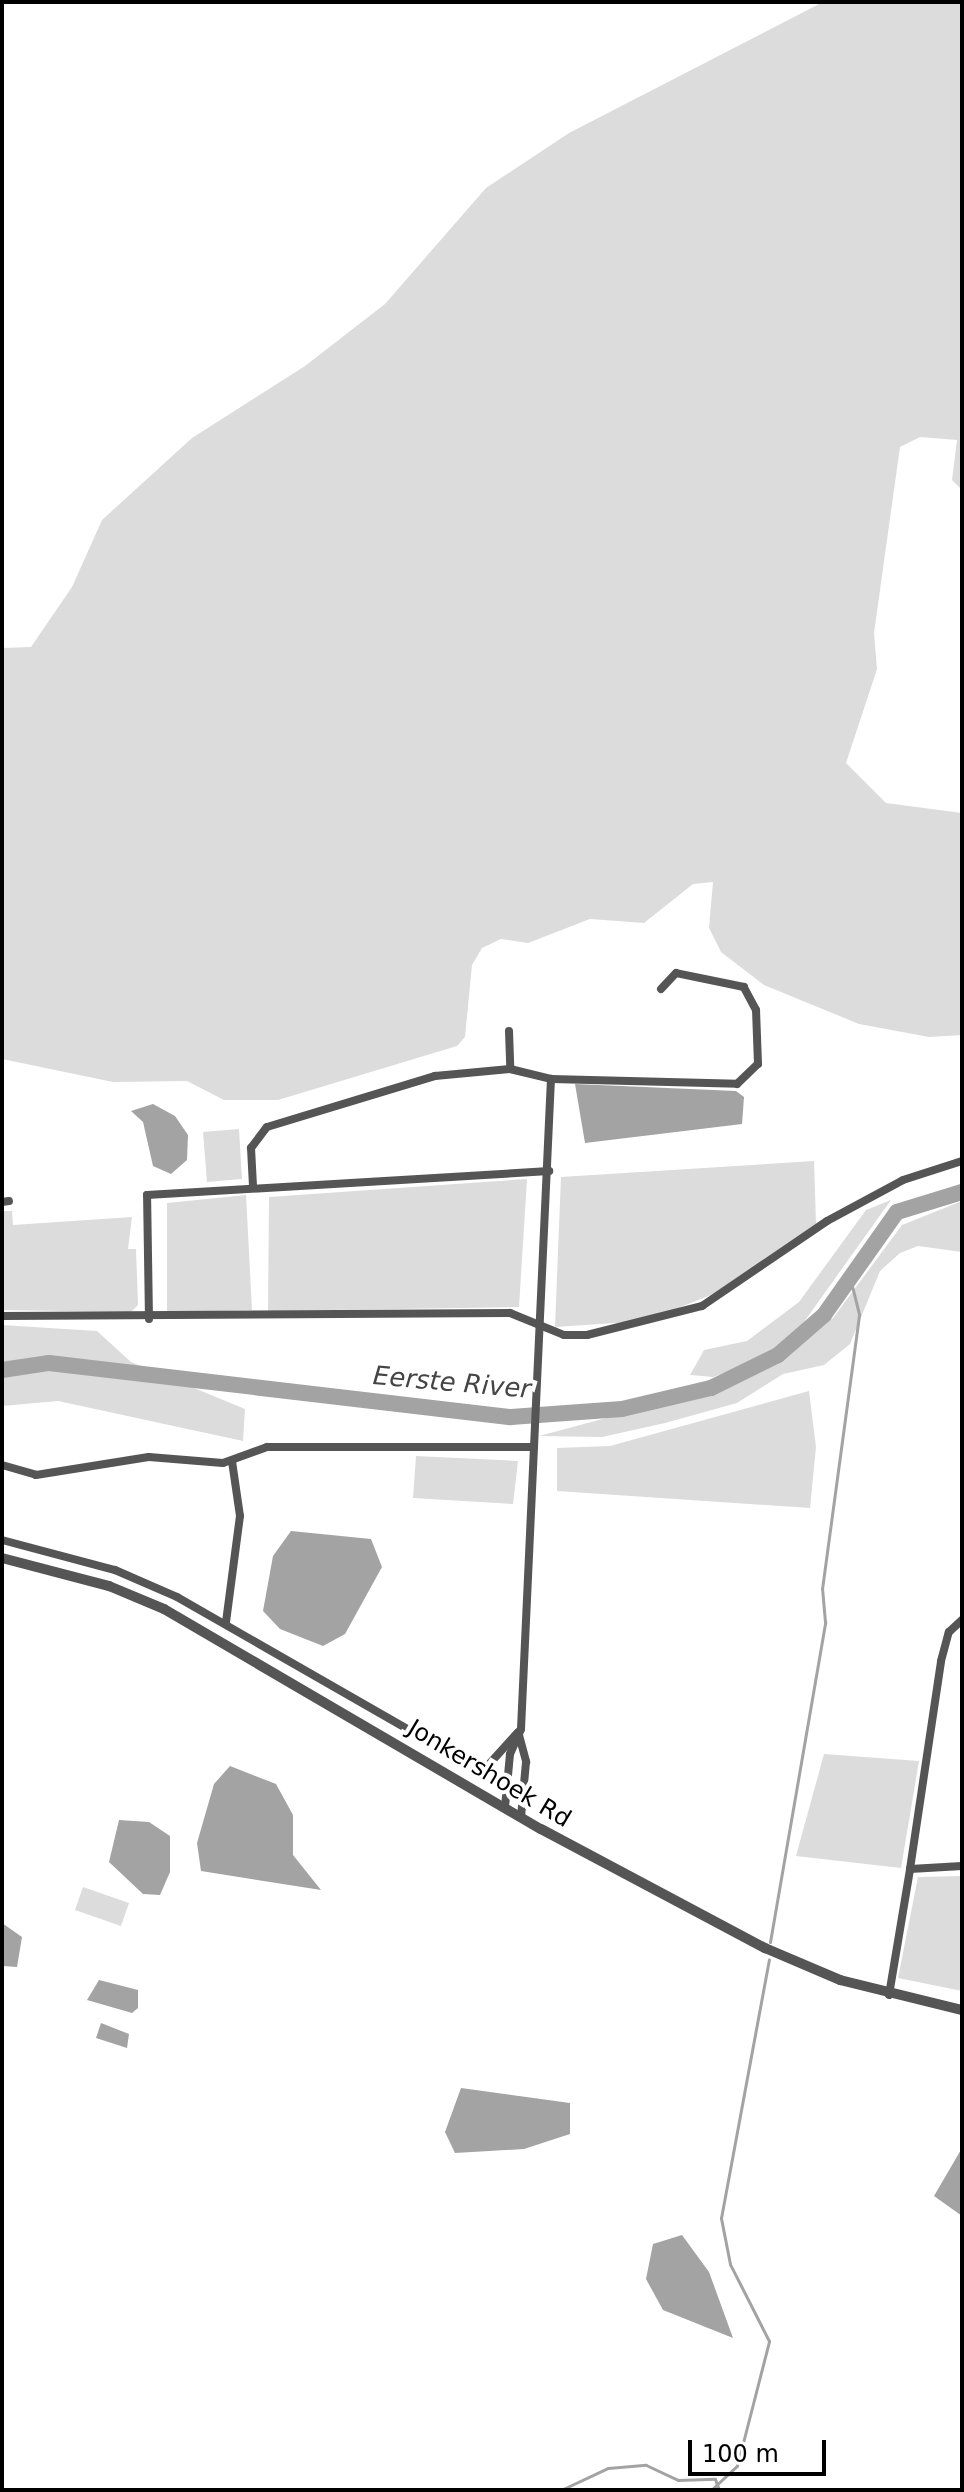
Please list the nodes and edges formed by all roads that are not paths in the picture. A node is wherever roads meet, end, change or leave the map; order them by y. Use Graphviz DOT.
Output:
graph roads {
  1 [pos="661,989"];
  2 [pos="509,1031"];
  3 [pos="510,1069"];
  4 [pos="551,1079"];
  5 [pos="962,1161"];
  6 [pos="549,1171"];
  7 [pos="253,1186"];
  8 [pos="2,1316"];
  9 [pos="149,1319"];
  10 [pos="541,1327"];
  11 [pos="534,1447"];
  12 [pos="232,1461"];
  13 [pos="2,1465"];
  14 [pos="2,1540"];
  15 [pos="2,1558"];
  16 [pos="962,1620"];
  17 [pos="226,1622"];
  18 [pos="520,1732"];
  19 [pos="505,1807"];
  20 [pos="521,1817"];
  21 [pos="962,1866"];
  22 [pos="910,1869"];
  23 [pos="889,1995"];
  24 [pos="962,2010"];
  1 -- 4 [label="street"];
  2 -- 3 [label="street"];
  3 -- 4 [label="street"];
  3 -- 7 [label="street"];
  4 -- 6 [label="street"];
  5 -- 10 [label="street"];
  6 -- 7 [label="street"];
  6 -- 10 [label="street"];
  7 -- 9 [label="street"];
  8 -- 9 [label="street"];
  9 -- 10 [label="street"];
  10 -- 11 [label="street"];
  11 -- 12 [label="street"];
  11 -- 18 [label="street"];
  12 -- 13 [label="street"];
  12 -- 17 [label="street"];
  14 -- 17 [label="street"];
  15 -- 19 [label="street, Jonkershoek Rd"];
  16 -- 22 [label="street"];
  17 -- 18 [label="street"];
  18 -- 19 [label="street"];
  18 -- 20 [label="street"];
  19 -- 20 [label="street, Jonkershoek Rd"];
  20 -- 23 [label="street, Jonkershoek Rd"];
  21 -- 22 [label="street"];
  22 -- 23 [label="street"];
  23 -- 24 [label="street, Jonkershoek Rd"];
}
